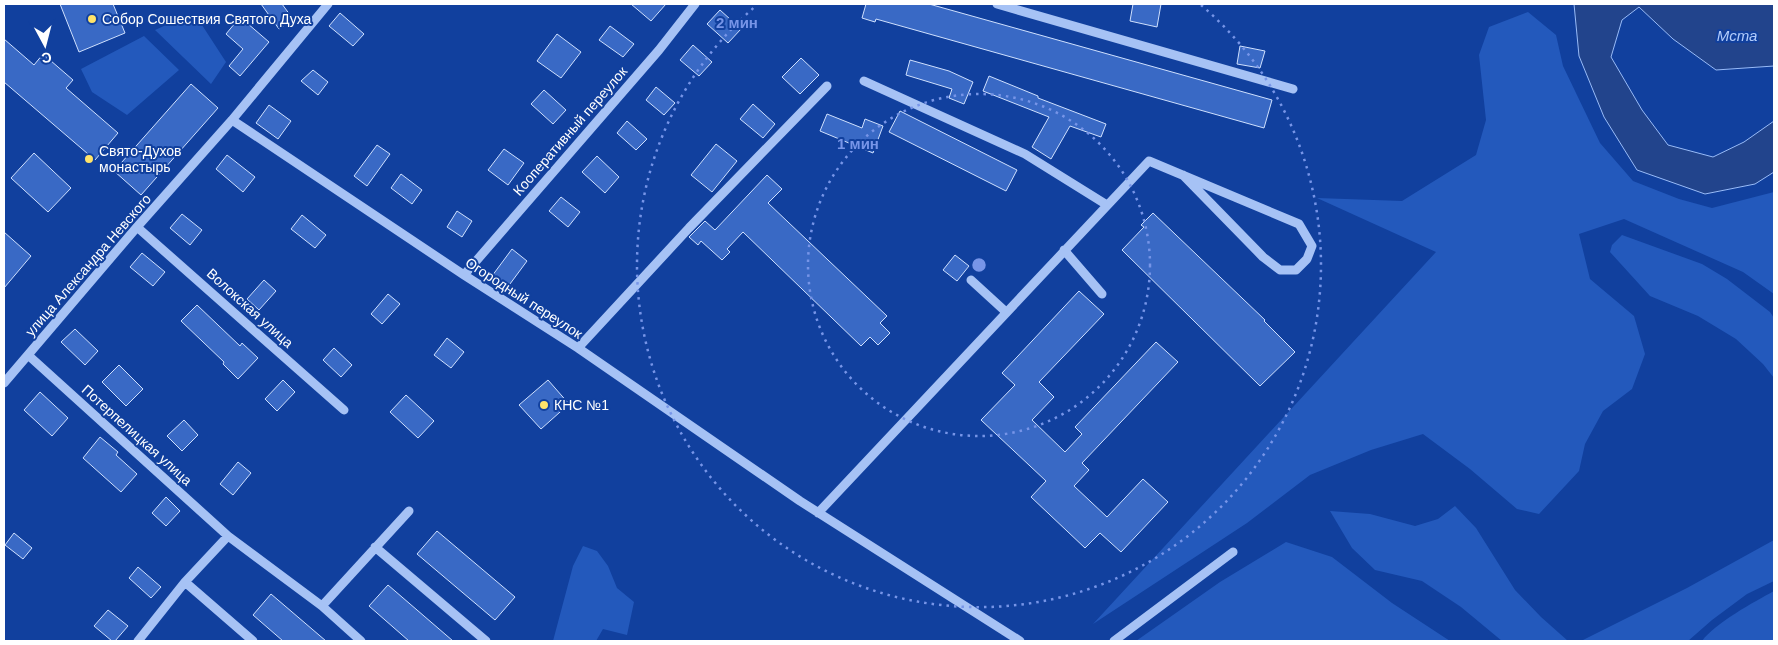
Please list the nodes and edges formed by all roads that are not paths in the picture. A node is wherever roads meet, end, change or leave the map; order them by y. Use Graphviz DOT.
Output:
graph roads {
  1 [pos="328,4"];
  2 [pos="695,4"];
  3 [pos="997,4"];
  4 [pos="864,81"];
  5 [pos="827,86"];
  6 [pos="1293,89"];
  7 [pos="232,120"];
  8 [pos="1183,175"];
  9 [pos="1107,205"];
  10 [pos="137,227"];
  11 [pos="1064,250"];
  12 [pos="464,275"];
  13 [pos="971,280"];
  14 [pos="1102,294"];
  15 [pos="1006,312"];
  16 [pos="578,348"];
  17 [pos="28,355"];
  18 [pos="4,383"];
  19 [pos="344,410"];
  20 [pos="409,511"];
  21 [pos="818,513"];
  22 [pos="228,536"];
  23 [pos="375,548"];
  24 [pos="1234,552"];
  25 [pos="185,582"];
  26 [pos="322,606"];
  27 [pos="138,641"];
  28 [pos="253,641"];
  29 [pos="361,641"];
  30 [pos="486,641"];
  31 [pos="1020,641"];
  32 [pos="1114,641"];
  1 -- 7 [label="street, улица Александра Невского"];
  2 -- 12 [label="street, Кооперативный переулок"];
  3 -- 6 [label="street"];
  4 -- 9 [label="street"];
  5 -- 16 [label="street"];
  7 -- 10 [label="street, улица Александра Невского"];
  7 -- 12 [label="street, Огородный переулок"];
  8 -- 8 [label="street"];
  8 -- 9 [label="street"];
  9 -- 11 [label="street"];
  10 -- 17 [label="street, улица Александра Невского"];
  10 -- 19 [label="street, Волокская улица"];
  11 -- 14 [label="street"];
  11 -- 15 [label="street"];
  12 -- 16 [label="street, Огородный переулок"];
  13 -- 15 [label="street"];
  15 -- 21 [label="street"];
  16 -- 21 [label="street, Огородный переулок"];
  17 -- 18 [label="street, улица Александра Невского"];
  17 -- 22 [label="street, Потерпелицкая улица"];
  20 -- 23 [label="street"];
  21 -- 31 [label="street, Огородный переулок"];
  22 -- 25 [label="street"];
  22 -- 26 [label="street, Потерпелицкая улица"];
  23 -- 26 [label="street"];
  23 -- 30 [label="street"];
  24 -- 32 [label="street"];
  25 -- 27 [label="street"];
  25 -- 28 [label="street"];
  26 -- 29 [label="street, Потерпелицкая улица"];
}
